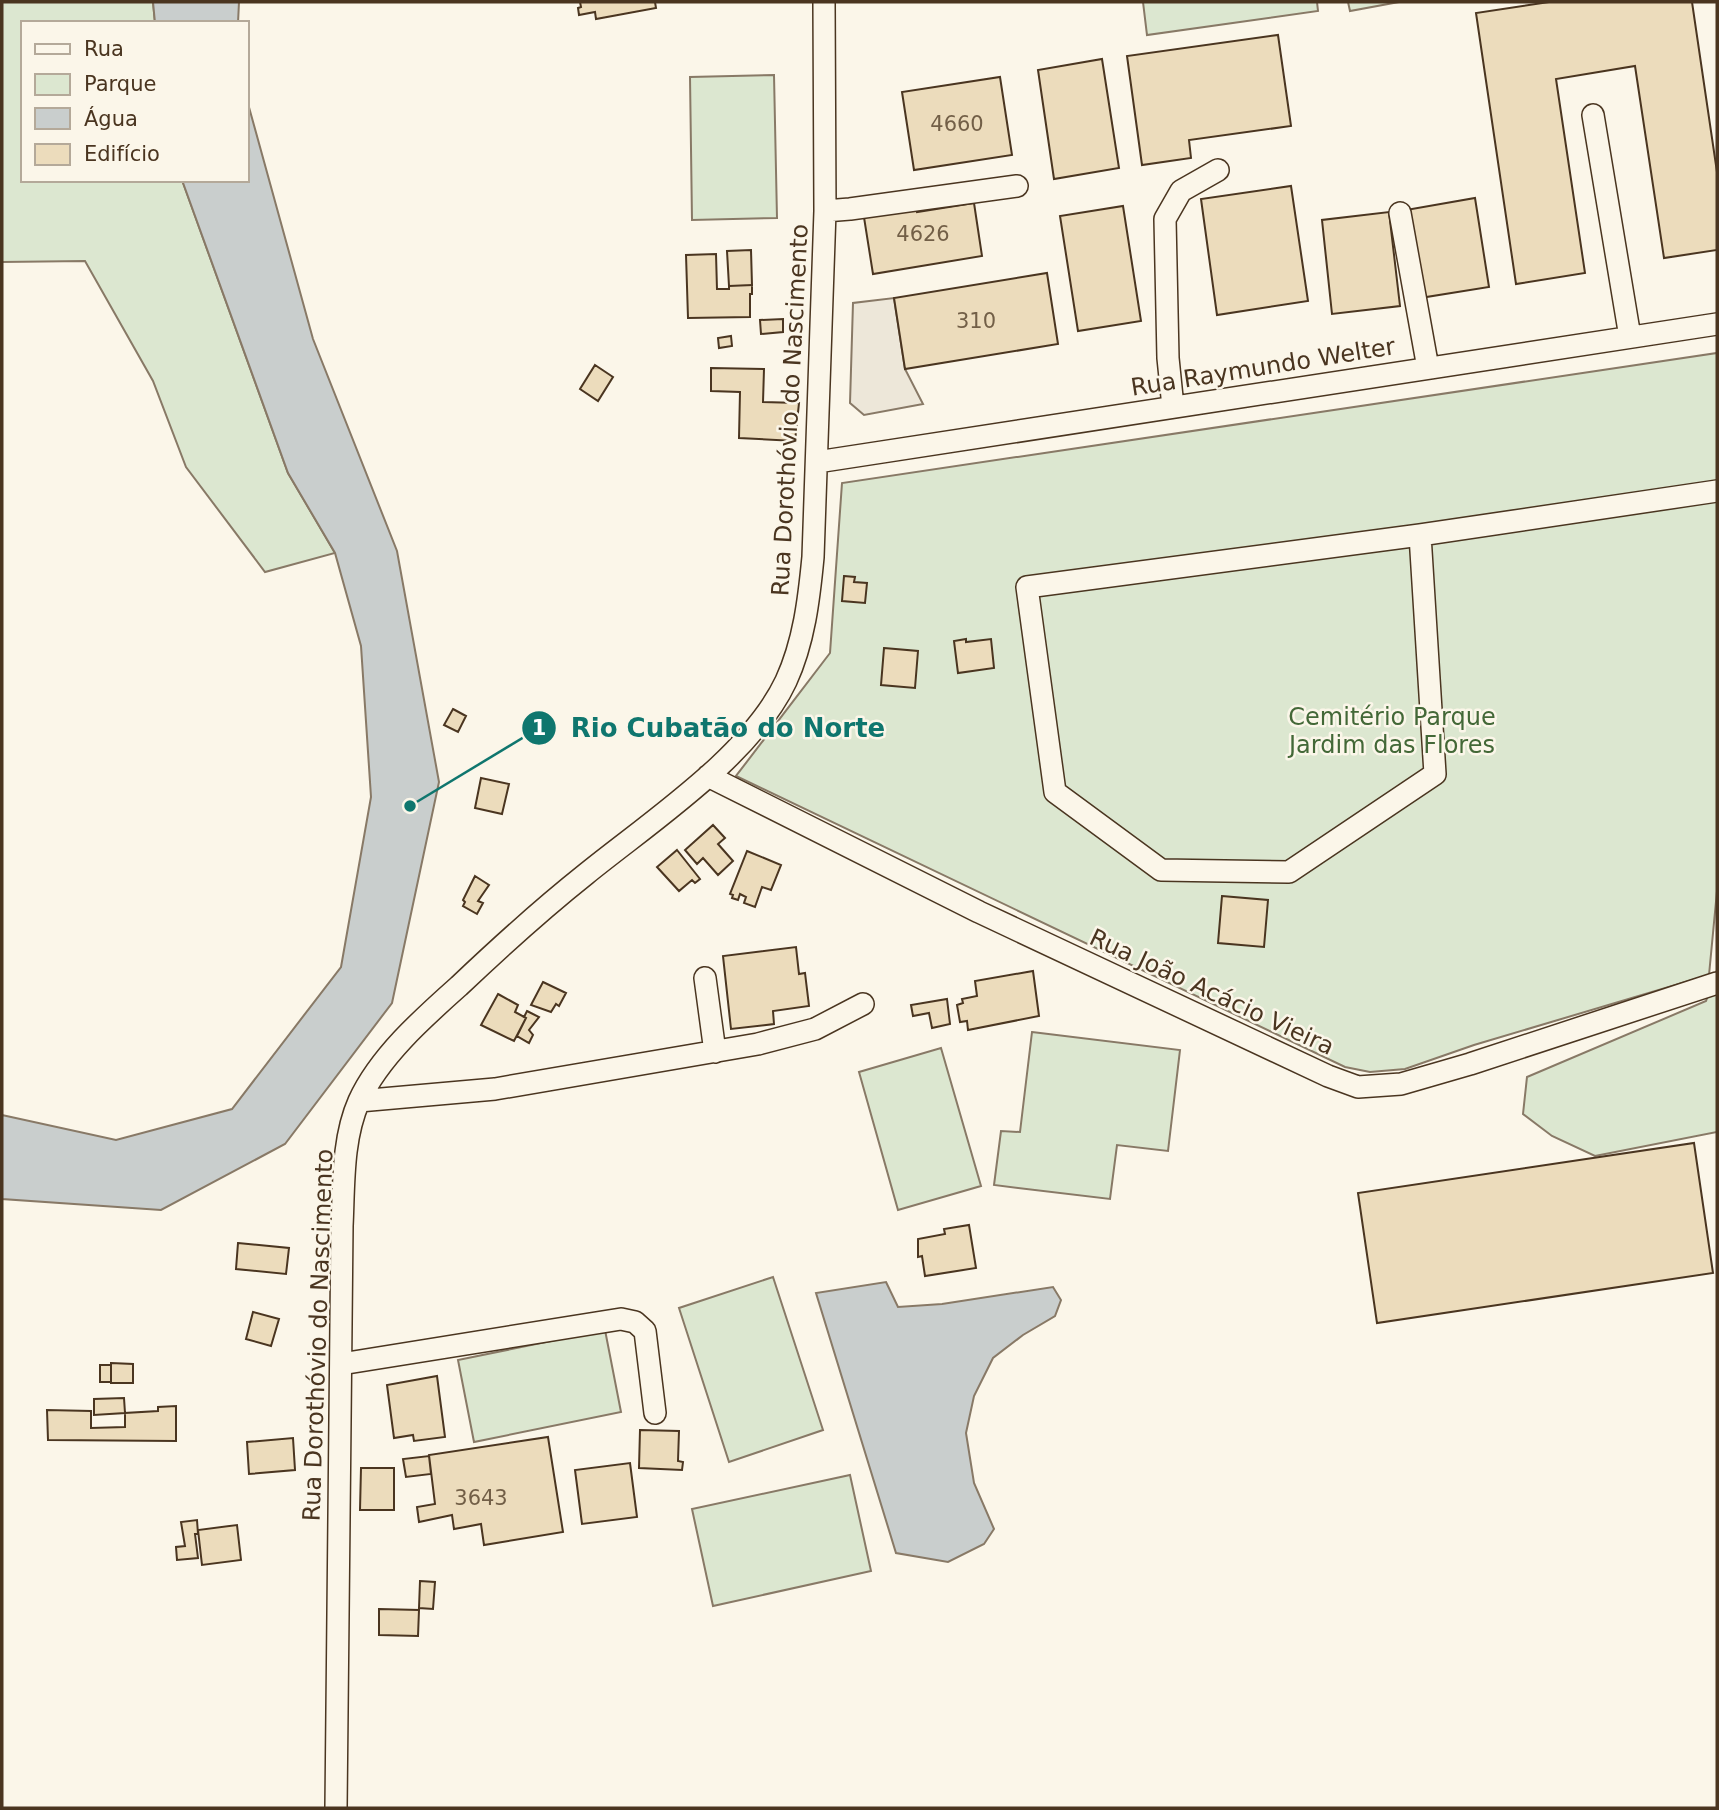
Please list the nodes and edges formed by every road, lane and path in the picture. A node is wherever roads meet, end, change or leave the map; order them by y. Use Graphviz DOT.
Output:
graph roads {
  1 [pos="824,2"];
  2 [pos="1593,115"];
  3 [pos="1218,170"];
  4 [pos="1017,186"];
  5 [pos="824,211"];
  6 [pos="1400,213"];
  7 [pos="1717,324"];
  8 [pos="1630,337"];
  9 [pos="1428,368"];
  10 [pos="1172,407"];
  11 [pos="817,462"];
  12 [pos="1717,491"];
  13 [pos="1420,535"];
  14 [pos="709,776"];
  15 [pos="705,978"];
  16 [pos="1717,982"];
  17 [pos="863,1004"];
  18 [pos="715,1052"];
  19 [pos="359,1101"];
  20 [pos="341,1364"];
  21 [pos="655,1413"];
  22 [pos="337,1808"];
  1 -- 5 [label="street, Rua Dorothóvio do Nascimento"];
  2 -- 8 [label="street"];
  3 -- 10 [label="street"];
  4 -- 5 [label="street"];
  5 -- 11 [label="street, Rua Dorothóvio do Nascimento"];
  6 -- 9 [label="street"];
  7 -- 8 [label="street, Rua Raymundo Welter"];
  8 -- 9 [label="street, Rua Raymundo Welter"];
  9 -- 10 [label="street, Rua Raymundo Welter"];
  10 -- 11 [label="street, Rua Raymundo Welter"];
  11 -- 14 [label="street, Rua Dorothóvio do Nascimento"];
  12 -- 13 [label="street"];
  13 -- 13 [label="street"];
  14 -- 16 [label="street, Rua João Acácio Vieira"];
  14 -- 19 [label="street, Rua Dorothóvio do Nascimento"];
  15 -- 18 [label="street"];
  17 -- 18 [label="street"];
  18 -- 19 [label="street"];
  19 -- 20 [label="street, Rua Dorothóvio do Nascimento"];
  20 -- 21 [label="street"];
  20 -- 22 [label="street, Rua Dorothóvio do Nascimento"];
}
